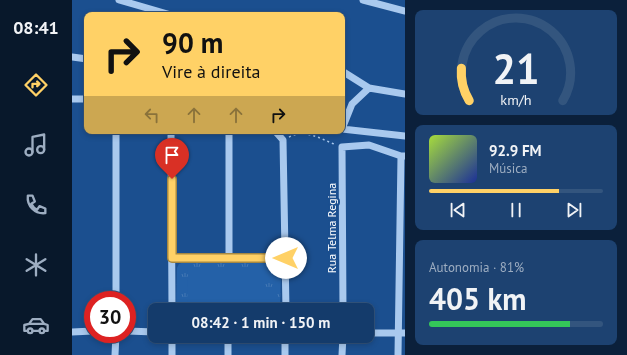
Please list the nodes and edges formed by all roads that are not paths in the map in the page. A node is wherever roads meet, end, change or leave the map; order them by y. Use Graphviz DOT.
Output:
graph roads {
  1 [pos="119,0"];
  2 [pos="368,1"];
  3 [pos="161,12"];
  4 [pos="405,12"];
  5 [pos="72,57"];
  6 [pos="84,59"];
  7 [pos="345,72"];
  8 [pos="369,88"];
  9 [pos="405,94"];
  10 [pos="72,99"];
  11 [pos="84,99"];
  12 [pos="345,122"];
  13 [pos="345,129"];
  14 [pos="116,134"];
  15 [pos="171,134"];
  16 [pos="229,134"];
  17 [pos="278,134"];
  18 [pos="405,136"];
  19 [pos="403,156"];
  20 [pos="172,258"];
  21 [pos="229,258"];
  22 [pos="286,258"];
  23 [pos="116,291"];
  24 [pos="172,303"];
  25 [pos="286,303"];
  26 [pos="342,303"];
  27 [pos="84,331"];
  28 [pos="136,331"];
  29 [pos="72,332"];
  30 [pos="148,332"];
  31 [pos="374,333"];
  32 [pos="402,333"];
  33 [pos="116,343"];
  34 [pos="172,343"];
  35 [pos="228,343"];
  36 [pos="286,343"];
  37 [pos="343,343"];
  38 [pos="115,355"];
  39 [pos="172,355"];
  40 [pos="228,355"];
  41 [pos="285,355"];
  42 [pos="342,355"];
  43 [pos="398,355"];
  1 -- 3 [label="street"];
  2 -- 4 [label="street"];
  5 -- 6 [label="street"];
  7 -- 8 [label="street"];
  8 -- 9 [label="street"];
  8 -- 12 [label="street"];
  10 -- 11 [label="street"];
  13 -- 18 [label="street"];
  14 -- 23 [label="street"];
  15 -- 20 [label="street"];
  16 -- 21 [label="street"];
  17 -- 22 [label="street"];
  19 -- 26 [label="street, Rua Telma Regina"];
  19 -- 32 [label="street"];
  20 -- 21 [label="street"];
  20 -- 24 [label="street"];
  21 -- 22 [label="street"];
  22 -- 25 [label="street"];
  27 -- 29 [label="street"];
  28 -- 30 [label="street"];
  31 -- 32 [label="street"];
  32 -- 43 [label="street"];
  33 -- 38 [label="street"];
  34 -- 39 [label="street"];
  35 -- 40 [label="street"];
  36 -- 41 [label="street"];
  37 -- 42 [label="street"];
}
